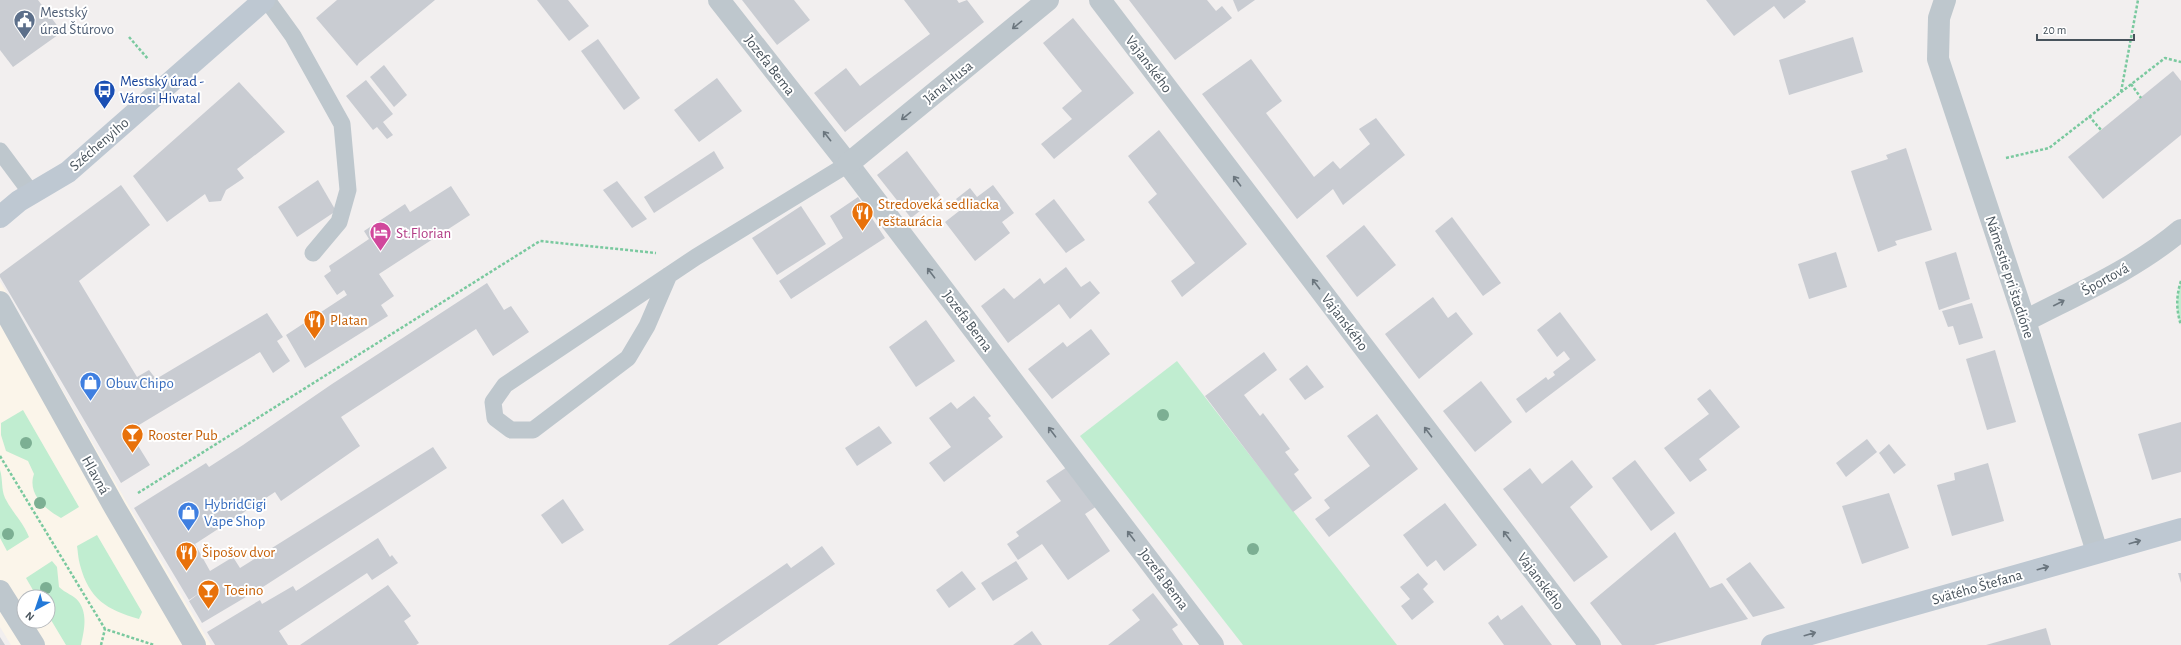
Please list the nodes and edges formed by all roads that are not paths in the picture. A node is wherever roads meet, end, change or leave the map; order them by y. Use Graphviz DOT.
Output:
graph roads {
  1 [pos="264,0"];
  2 [pos="267,0"];
  3 [pos="719,0"];
  4 [pos="1048,0"];
  5 [pos="1100,0"];
  6 [pos="1945,0"];
  7 [pos="0,152"];
  8 [pos="848,164"];
  9 [pos="17,198"];
  10 [pos="0,217"];
  11 [pos="2181,230"];
  12 [pos="313,253"];
  13 [pos="668,275"];
  14 [pos="0,302"];
  15 [pos="2024,321"];
  16 [pos="2181,529"];
  17 [pos="2097,552"];
  18 [pos="0,591"];
  19 [pos="34,645"];
  20 [pos="196,645"];
  21 [pos="1214,645"];
  22 [pos="1590,645"];
  23 [pos="1772,645"];
  1 -- 9 [label="street, Széchenyiho"];
  2 -- 12 [label="lane"];
  8 -- 3 [label="street, Jozefa Bema, one-way"];
  4 -- 8 [label="street, Jána Husa, one-way"];
  22 -- 5 [label="street, Vajanského, one-way"];
  6 -- 15 [label="street, Námestie pri štadióne"];
  7 -- 9 [label="lane"];
  8 -- 13 [label="lane"];
  21 -- 8 [label="street, Jozefa Bema, one-way"];
  9 -- 10 [label="street, Széchenyiho"];
  15 -- 11 [label="street, Športová, one-way"];
  13 -- 13 [label="lane"];
  14 -- 20 [label="street, Hlavná"];
  15 -- 17 [label="street, Námestie pri štadióne"];
  17 -- 16 [label="street, Svätého Štefana, one-way"];
  23 -- 17 [label="street, Svätého Štefana, one-way"];
  18 -- 19 [label="street"];
}
